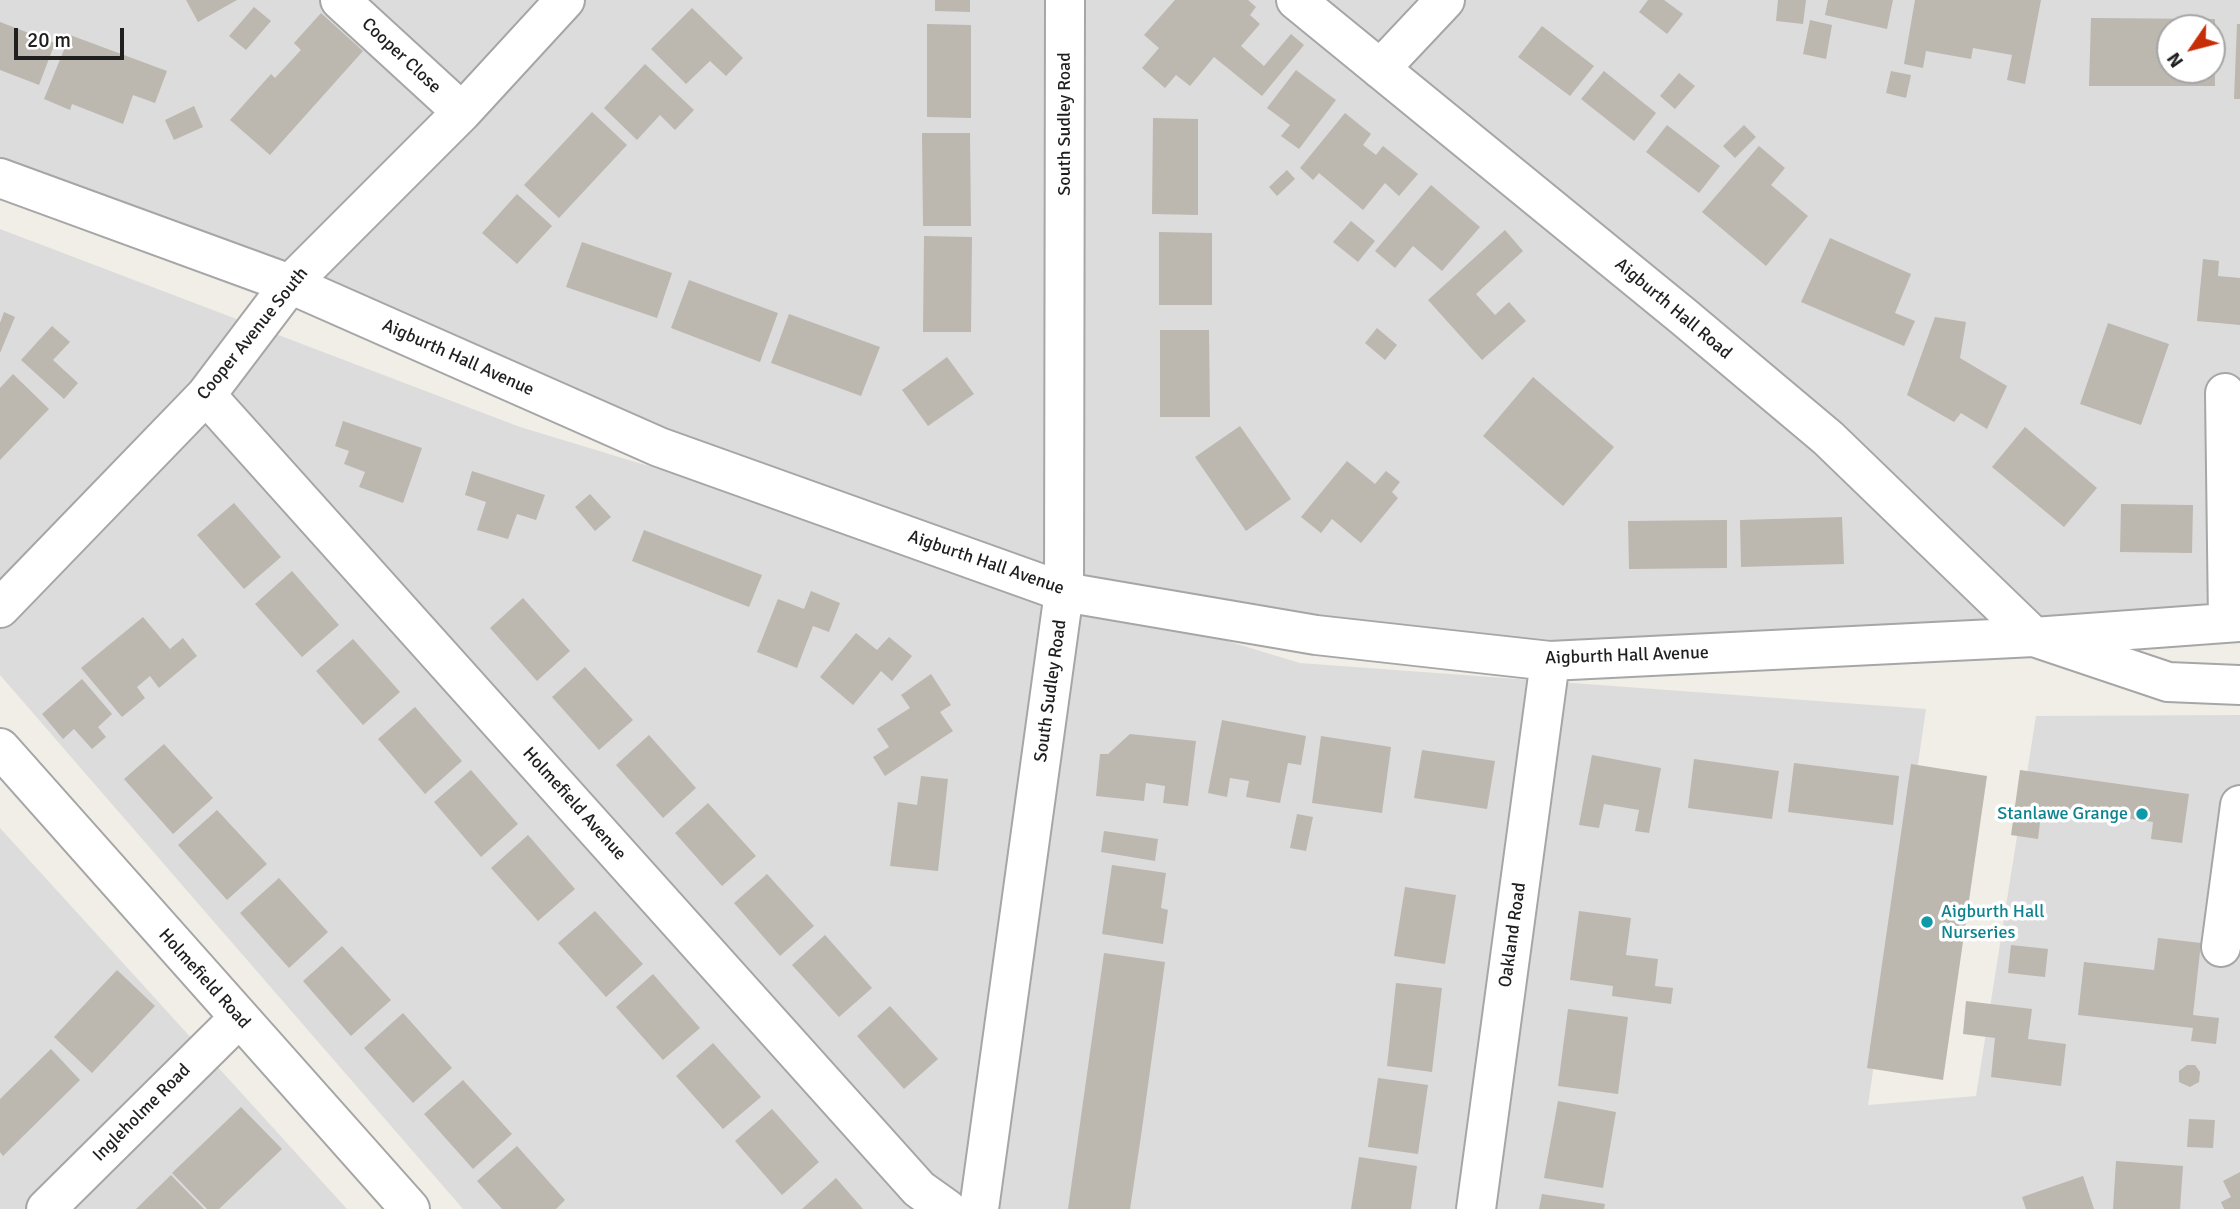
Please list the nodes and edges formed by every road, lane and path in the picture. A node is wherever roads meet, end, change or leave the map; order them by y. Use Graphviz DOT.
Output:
graph roads {
  1 [pos="340,0"];
  2 [pos="565,0"];
  3 [pos="1065,0"];
  4 [pos="1296,0"];
  5 [pos="1445,0"];
  6 [pos="1381,69"];
  7 [pos="462,112"];
  8 [pos="0,178"];
  9 [pos="290,284"];
  10 [pos="2225,393"];
  11 [pos="206,395"];
  12 [pos="1064,592"];
  13 [pos="0,608"];
  14 [pos="2234,622"];
  15 [pos="2034,637"];
  16 [pos="1550,662"];
  17 [pos="2240,685"];
  18 [pos="0,748"];
  19 [pos="2240,805"];
  20 [pos="2221,947"];
  21 [pos="239,1018"];
  22 [pos="46,1209"];
  23 [pos="410,1209"];
  24 [pos="947,1209"];
  25 [pos="979,1209"];
  26 [pos="1476,1209"];
  1 -- 7 [label="street, Cooper Close"];
  2 -- 7 [label="street, Cooper Avenue South"];
  3 -- 12 [label="street, South Sudley Road"];
  4 -- 6 [label="street, Aigburth Hall Road"];
  5 -- 6 [label="street"];
  6 -- 15 [label="street, Aigburth Hall Road"];
  7 -- 9 [label="street, Cooper Avenue South"];
  8 -- 9 [label="street, Aigburth Hall Avenue"];
  9 -- 11 [label="street, Cooper Avenue South"];
  9 -- 12 [label="street, Aigburth Hall Avenue"];
  10 -- 14 [label="street"];
  11 -- 13 [label="street, Cooper Avenue South"];
  11 -- 24 [label="street, Holmefield Avenue"];
  12 -- 16 [label="street, Aigburth Hall Avenue"];
  12 -- 25 [label="street, South Sudley Road"];
  14 -- 15 [label="street, Aigburth Hall Avenue"];
  15 -- 16 [label="street, Aigburth Hall Avenue"];
  15 -- 17 [label="street, Aigburth Hall Avenue"];
  16 -- 26 [label="street, Oakland Road"];
  18 -- 21 [label="street, Holmefield Road"];
  19 -- 20 [label="street"];
  21 -- 22 [label="street, Ingleholme Road"];
  21 -- 23 [label="street, Holmefield Road"];
}
